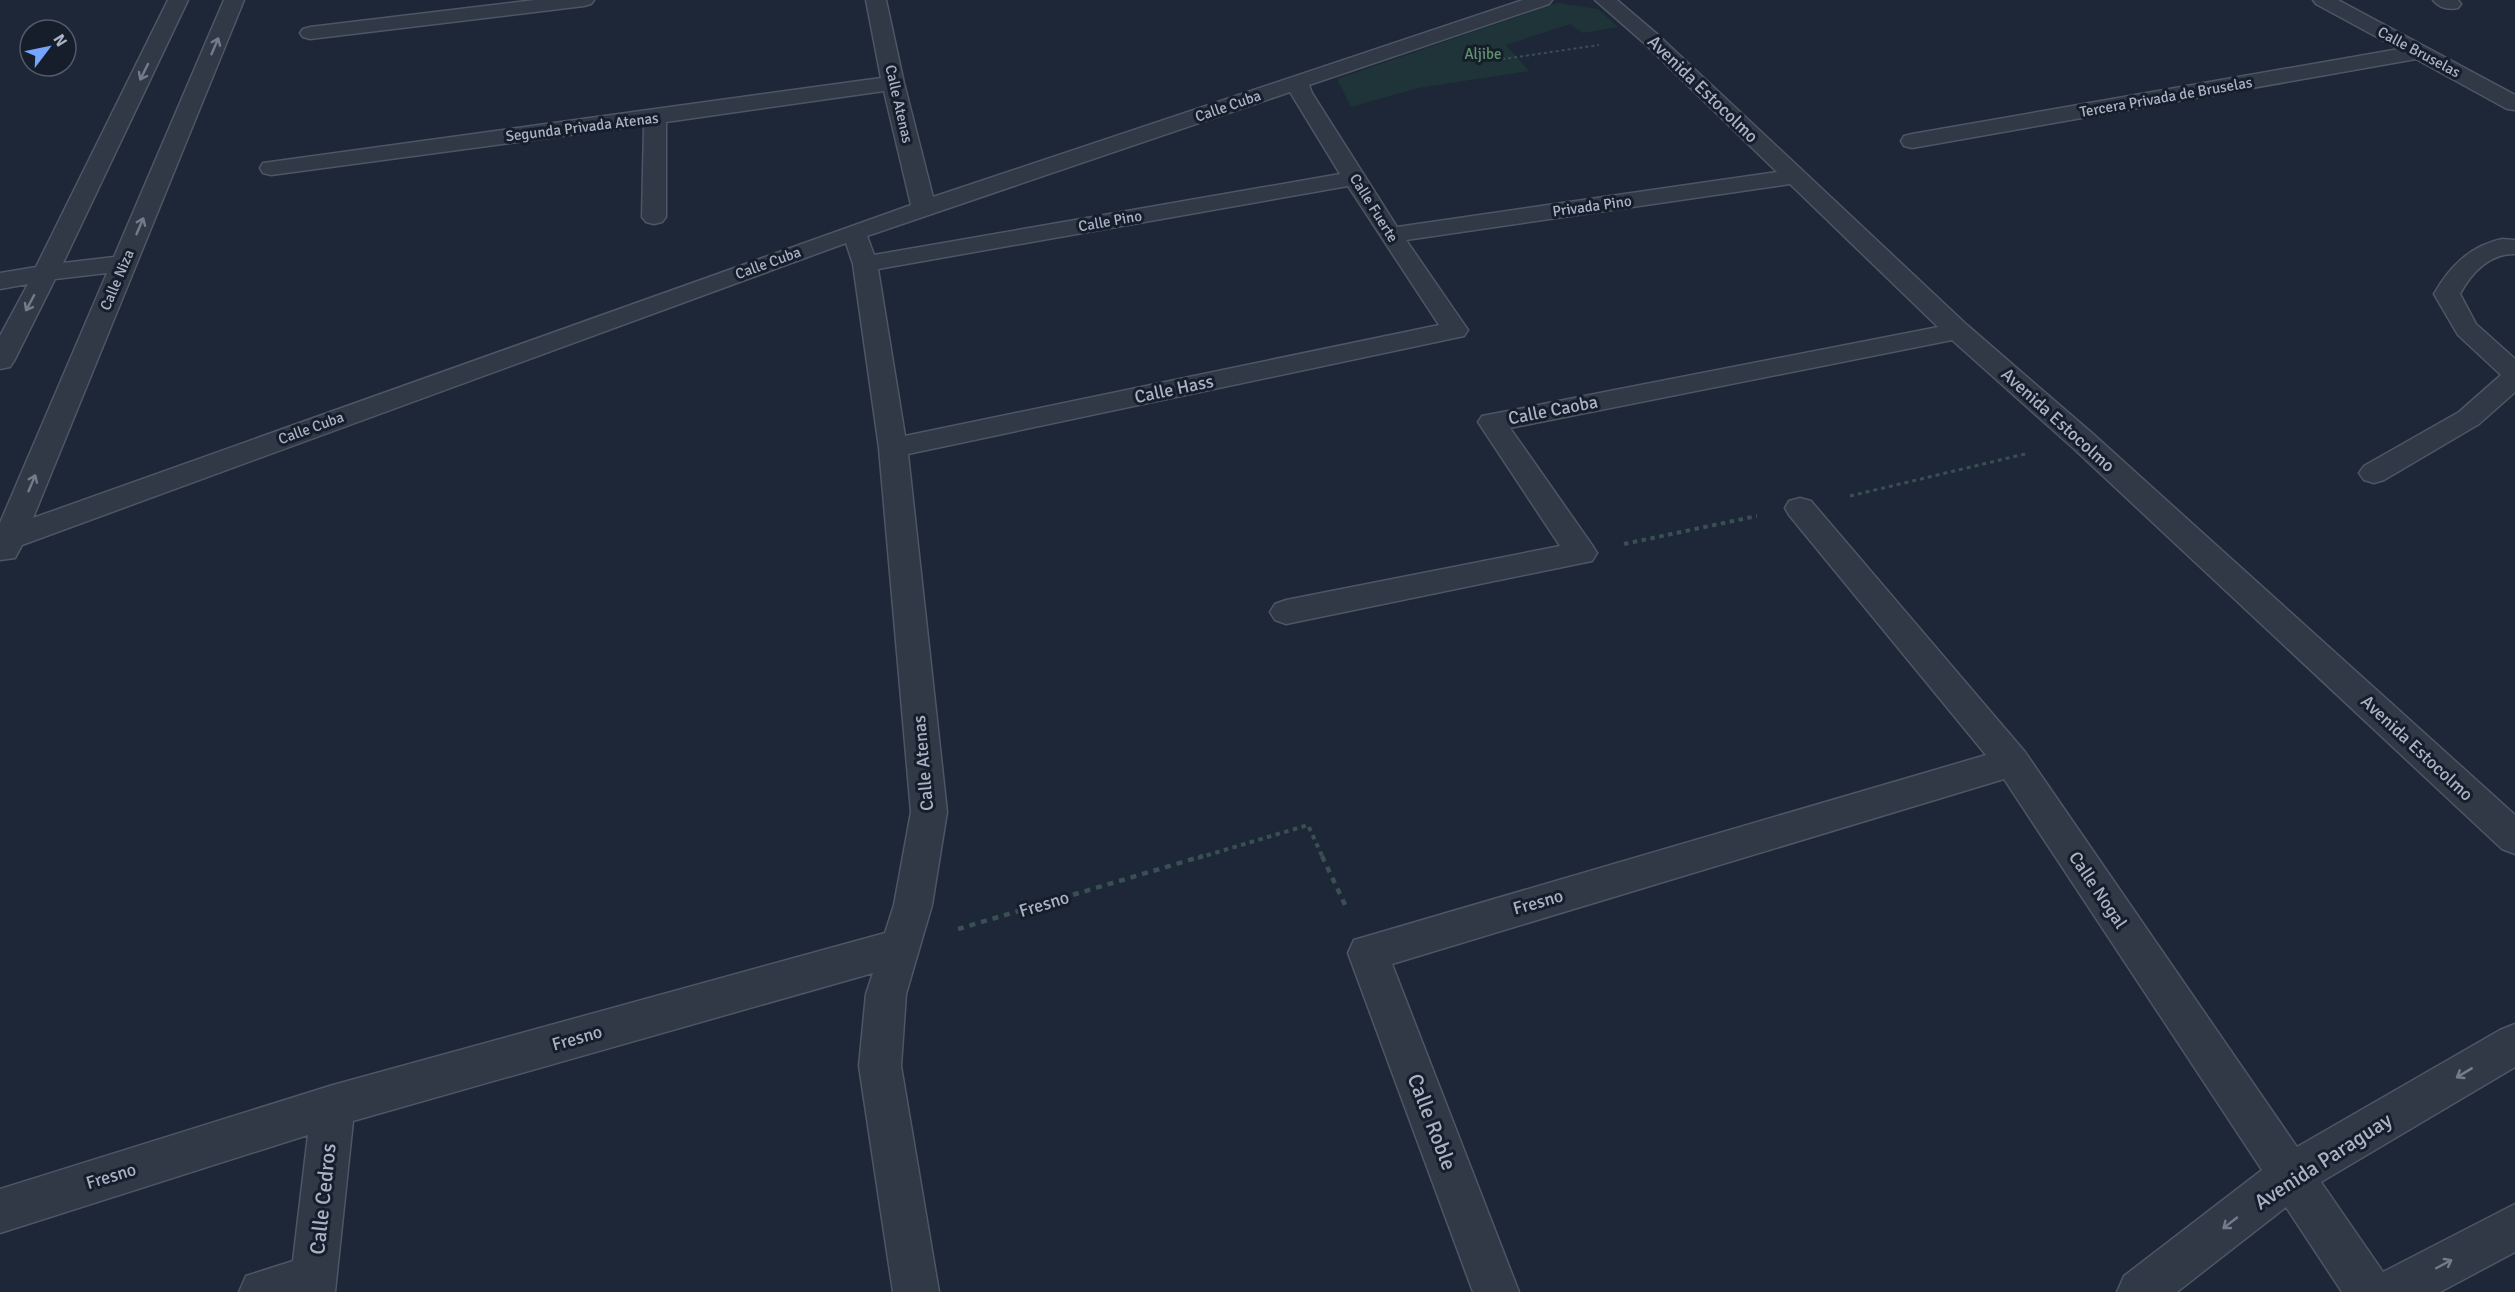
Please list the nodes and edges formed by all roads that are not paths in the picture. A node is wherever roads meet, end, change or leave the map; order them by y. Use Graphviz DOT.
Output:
graph roads {
  1 [pos="178,0"];
  2 [pos="234,0"];
  3 [pos="584,0"];
  4 [pos="876,0"];
  5 [pos="1542,0"];
  6 [pos="1605,0"];
  7 [pos="2323,0"];
  8 [pos="310,33"];
  9 [pos="2420,52"];
  10 [pos="893,83"];
  11 [pos="1298,83"];
  12 [pos="2515,104"];
  13 [pos="655,117"];
  14 [pos="1912,141"];
  15 [pos="271,168"];
  16 [pos="1794,176"];
  17 [pos="1355,178"];
  18 [pos="924,208"];
  19 [pos="654,217"];
  20 [pos="1390,235"];
  21 [pos="2515,247"];
  22 [pos="860,248"];
  23 [pos="124,263"];
  24 [pos="46,273"];
  25 [pos="0,281"];
  26 [pos="1455,330"];
  27 [pos="1958,331"];
  28 [pos="0,361"];
  29 [pos="2515,375"];
  30 [pos="893,448"];
  31 [pos="2374,473"];
  32 [pos="1800,508"];
  33 [pos="3,546"];
  34 [pos="1286,612"];
  35 [pos="2012,762"];
  36 [pos="2515,838"];
  37 [pos="900,947"];
  38 [pos="1368,953"];
  39 [pos="2515,1044"];
  40 [pos="333,1106"];
  41 [pos="2290,1176"];
  42 [pos="0,1211"];
  43 [pos="2515,1227"];
  44 [pos="313,1285"];
  45 [pos="262,1292"];
  46 [pos="916,1292"];
  47 [pos="1496,1292"];
  48 [pos="2140,1292"];
  49 [pos="2369,1292"];
  50 [pos="2393,1292"];
  1 -- 24 [label="street, one-way"];
  23 -- 2 [label="street, Calle Niza, one-way"];
  3 -- 8 [label="street"];
  4 -- 10 [label="street, Calle Atenas"];
  5 -- 11 [label="street, Calle Cuba"];
  6 -- 16 [label="street, Avenida Estocolmo"];
  7 -- 9 [label="street, Calle Bruselas"];
  9 -- 12 [label="street, Calle Bruselas"];
  9 -- 14 [label="street, Tercera Privada de Bruselas"];
  10 -- 13 [label="street, Segunda Privada Atenas"];
  10 -- 18 [label="street, Calle Atenas"];
  11 -- 17 [label="street, Calle Fuerte"];
  11 -- 18 [label="street, Calle Cuba"];
  13 -- 15 [label="street, Segunda Privada Atenas"];
  13 -- 19 [label="street"];
  16 -- 20 [label="street, Privada Pino"];
  16 -- 27 [label="street, Avenida Estocolmo"];
  17 -- 20 [label="street, Calle Fuerte"];
  17 -- 22 [label="street, Calle Pino"];
  18 -- 22 [label="street, Calle Cuba"];
  20 -- 26 [label="street, Calle Fuerte"];
  21 -- 29 [label="street"];
  22 -- 30 [label="street, Calle Atenas"];
  22 -- 33 [label="street, Calle Cuba"];
  23 -- 24 [label="street"];
  33 -- 23 [label="street, Calle Niza, one-way"];
  24 -- 25 [label="street"];
  24 -- 28 [label="street, one-way"];
  26 -- 30 [label="street, Calle Hass"];
  27 -- 34 [label="street, Calle Caoba"];
  27 -- 36 [label="street, Avenida Estocolmo"];
  29 -- 31 [label="street"];
  30 -- 37 [label="street, Calle Atenas"];
  32 -- 35 [label="street, Calle Nogal"];
  35 -- 38 [label="street, Fresno"];
  35 -- 41 [label="street, Calle Nogal"];
  37 -- 40 [label="street, Fresno"];
  37 -- 46 [label="street, Calle Atenas"];
  38 -- 47 [label="street, Calle Roble"];
  39 -- 41 [label="street, Avenida Paraguay, one-way"];
  40 -- 42 [label="street, Fresno"];
  40 -- 44 [label="street, Calle Cedros"];
  41 -- 48 [label="street, Avenida Paraguay, one-way"];
  41 -- 49 [label="street, Calle Nogal"];
  50 -- 43 [label="street, one-way"];
  44 -- 45 [label="street"];
}
